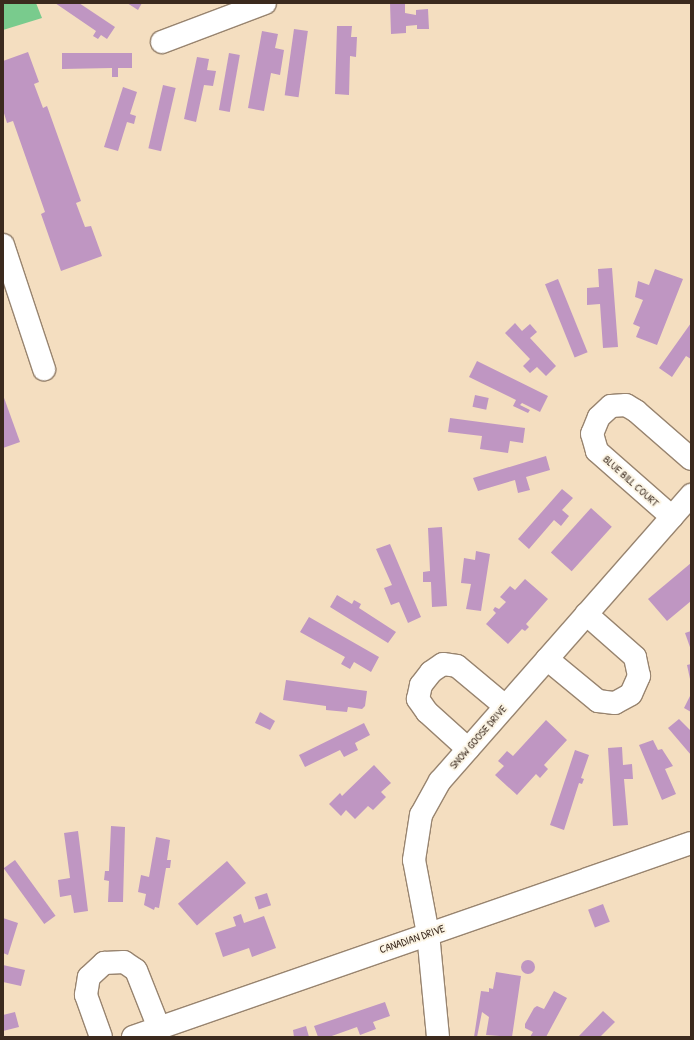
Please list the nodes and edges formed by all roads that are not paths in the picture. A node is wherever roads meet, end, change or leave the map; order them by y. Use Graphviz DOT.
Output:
graph roads {
  1 [pos="265,3"];
  2 [pos="162,42"];
  3 [pos="3,245"];
  4 [pos="44,369"];
  5 [pos="691,459"];
  6 [pos="691,495"];
  7 [pos="672,517"];
  8 [pos="586,614"];
  9 [pos="547,659"];
  10 [pos="506,706"];
  11 [pos="468,749"];
  12 [pos="691,843"];
  13 [pos="428,934"];
  14 [pos="159,1028"];
  15 [pos="101,1037"];
  16 [pos="134,1037"];
  17 [pos="438,1037"];
  1 -- 2 [label="street"];
  3 -- 4 [label="street"];
  5 -- 7 [label="street, BLUE BILL COURT"];
  6 -- 7 [label="street, SNOW GOOSE DRIVE"];
  7 -- 8 [label="street, SNOW GOOSE DRIVE"];
  8 -- 9 [label="street, SNOW GOOSE DRIVE"];
  8 -- 9 [label="street"];
  9 -- 10 [label="street, SNOW GOOSE DRIVE"];
  10 -- 11 [label="street, SNOW GOOSE DRIVE"];
  10 -- 11 [label="street"];
  11 -- 13 [label="street, SNOW GOOSE DRIVE"];
  12 -- 13 [label="street, CANADIAN DRIVE"];
  13 -- 14 [label="street, CANADIAN DRIVE"];
  13 -- 17 [label="street, SNOW GOOSE DRIVE"];
  14 -- 15 [label="street"];
  14 -- 16 [label="street, CANADIAN DRIVE"];
}
